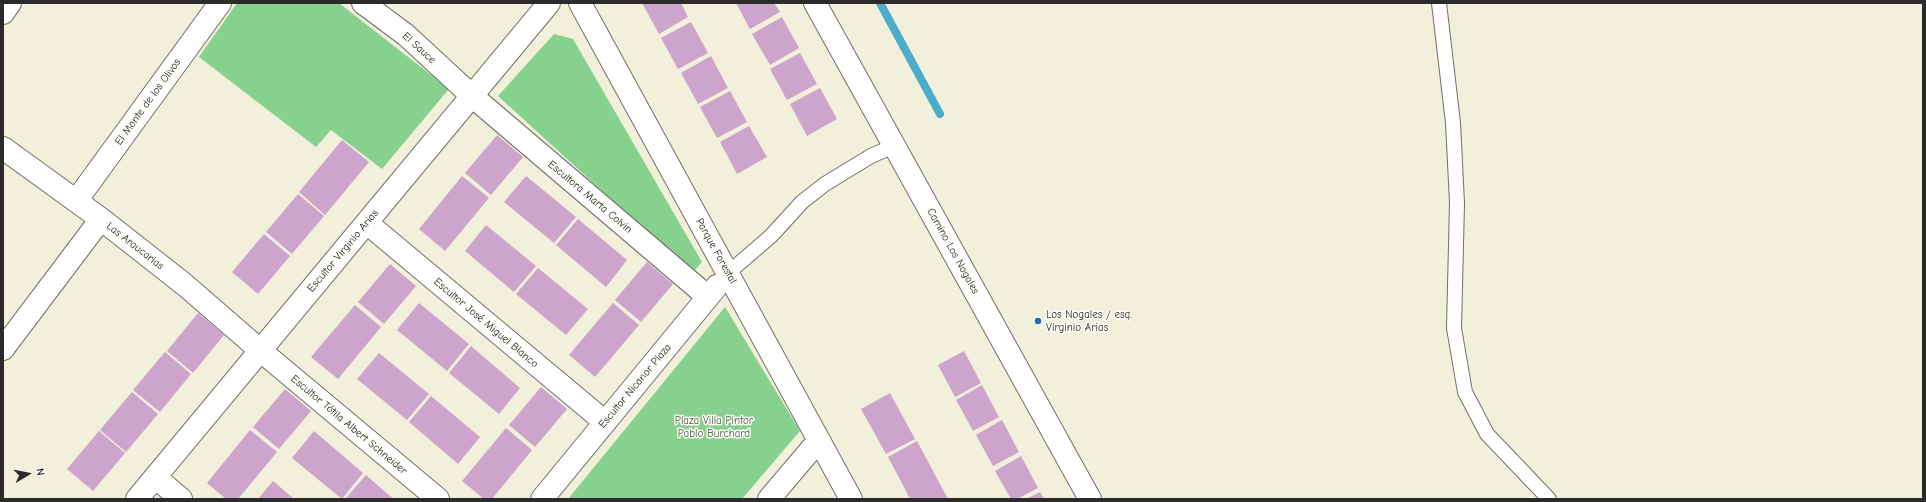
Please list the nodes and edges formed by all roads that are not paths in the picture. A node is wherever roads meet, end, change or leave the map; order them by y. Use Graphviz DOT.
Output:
graph roads {
  1 [pos="10,3"];
  2 [pos="220,3"];
  3 [pos="363,3"];
  4 [pos="549,3"];
  5 [pos="580,3"];
  6 [pos="815,3"];
  7 [pos="1439,3"];
  8 [pos="3,13"];
  9 [pos="472,96"];
  10 [pos="894,146"];
  11 [pos="3,148"];
  12 [pos="76,201"];
  13 [pos="101,219"];
  14 [pos="367,223"];
  15 [pos="728,273"];
  16 [pos="708,298"];
  17 [pos="3,349"];
  18 [pos="261,351"];
  19 [pos="605,422"];
  20 [pos="819,440"];
  21 [pos="155,477"];
  22 [pos="137,499"];
  23 [pos="181,499"];
  24 [pos="438,499"];
  25 [pos="542,499"];
  26 [pos="769,499"];
  27 [pos="851,499"];
  28 [pos="1090,499"];
  29 [pos="1549,499"];
  1 -- 8 [label="street"];
  2 -- 12 [label="street, El Monte de los Olivos"];
  3 -- 9 [label="street, El Sauce"];
  4 -- 9 [label="street, Escultor Virginio Arias"];
  5 -- 15 [label="street, Parque Forestal"];
  6 -- 10 [label="street, Camino Los Nogales"];
  7 -- 29 [label="lane"];
  9 -- 14 [label="street, Escultor Virginio Arias"];
  9 -- 16 [label="street, Escultora Marta Colvin"];
  10 -- 15 [label="lane"];
  10 -- 28 [label="street, Camino Los Nogales"];
  11 -- 12 [label="street, Las Araucarias"];
  12 -- 13 [label="street, Las Araucarias"];
  13 -- 17 [label="street"];
  13 -- 18 [label="street, Las Araucarias"];
  14 -- 18 [label="street, Escultor Virginio Arias"];
  14 -- 19 [label="street, Escultor José Miguel Blanco"];
  15 -- 16 [label="street, Escultor Nicanor Plaza"];
  15 -- 20 [label="street, Parque Forestal"];
  16 -- 19 [label="street, Escultor Nicanor Plaza"];
  18 -- 21 [label="street, Escultor Virginio Arias"];
  18 -- 24 [label="street, Escultor Tótila Albert Schneider"];
  19 -- 25 [label="street, Escultor Nicanor Plaza"];
  20 -- 26 [label="street"];
  20 -- 27 [label="street, Parque Forestal"];
  21 -- 22 [label="street, Escultor Virginio Arias"];
  21 -- 23 [label="street"];
}
